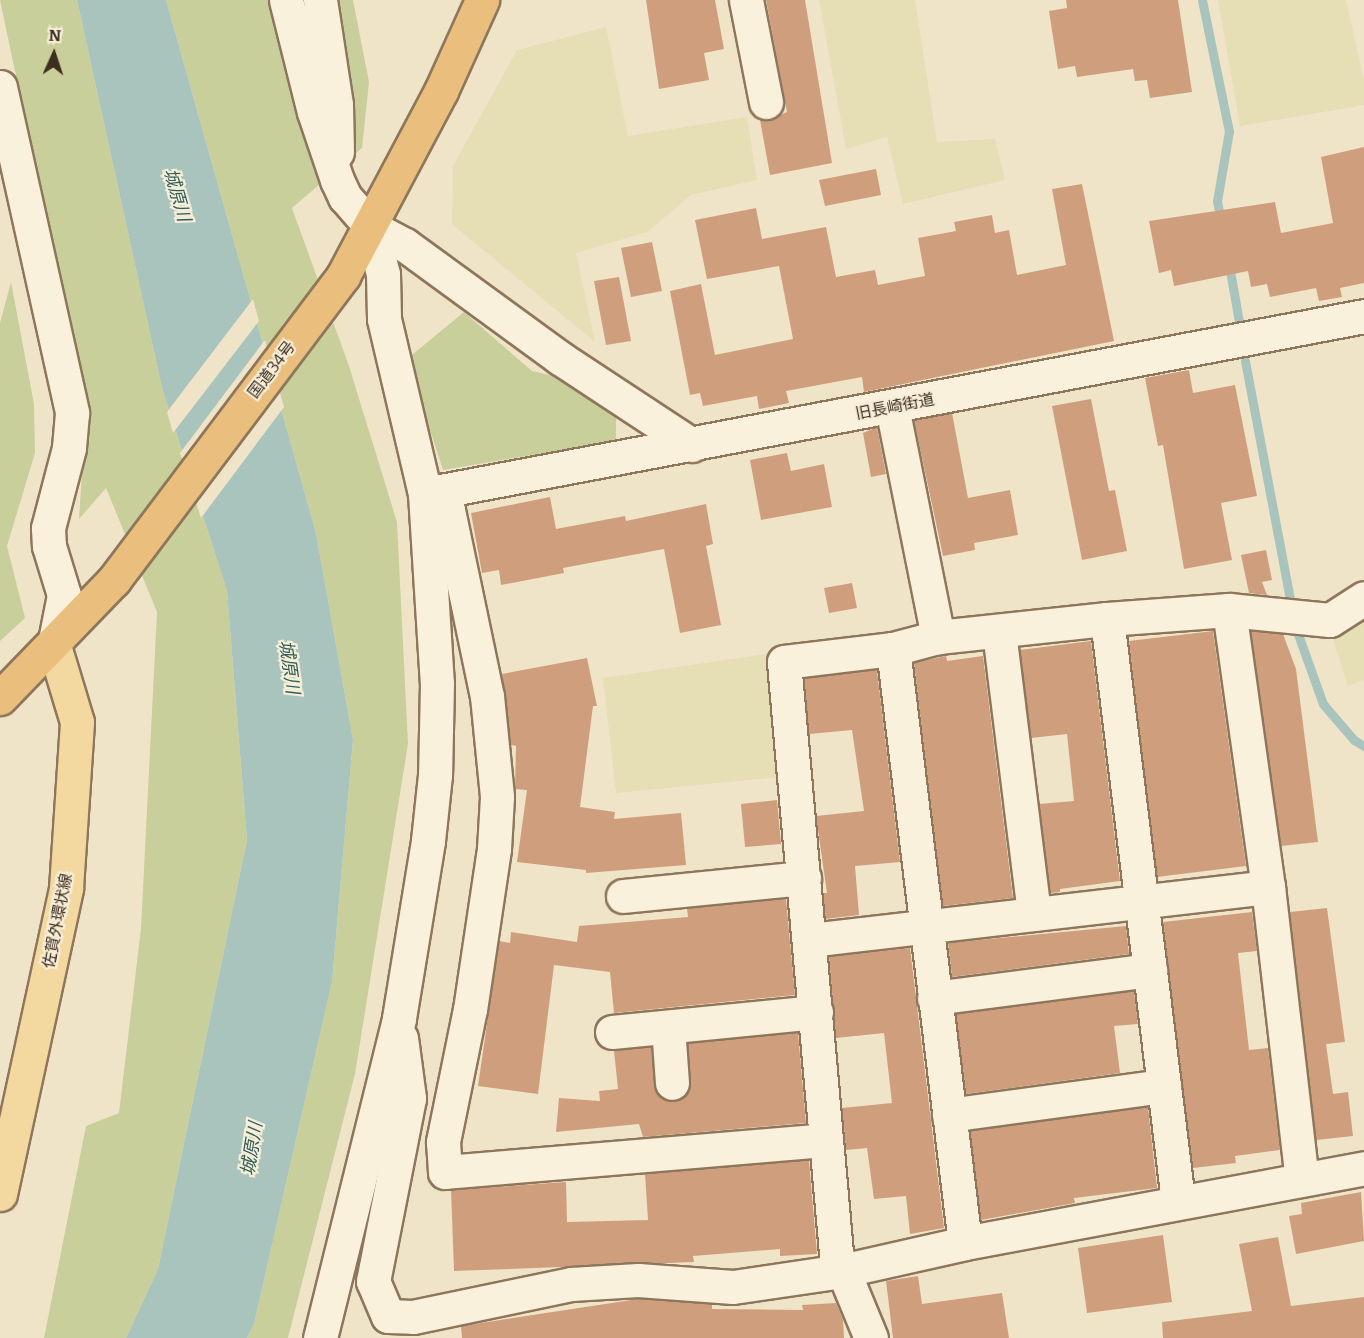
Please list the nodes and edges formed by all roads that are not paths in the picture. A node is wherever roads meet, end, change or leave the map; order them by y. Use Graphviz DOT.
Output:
graph roads {
  1 [pos="286,0"];
  2 [pos="320,0"];
  3 [pos="482,0"];
  4 [pos="747,0"];
  5 [pos="0,87"];
  6 [pos="766,102"];
  7 [pos="337,180"];
  8 [pos="12,203"];
  9 [pos="371,227"];
  10 [pos="1364,316"];
  11 [pos="892,407"];
  12 [pos="692,445"];
  13 [pos="425,494"];
  14 [pos="1364,598"];
  15 [pos="1229,610"];
  16 [pos="1107,619"];
  17 [pos="999,632"];
  18 [pos="938,637"];
  19 [pos="54,646"];
  20 [pos="893,649"];
  21 [pos="0,698"];
  22 [pos="804,878"];
  23 [pos="1268,887"];
  24 [pos="622,896"];
  25 [pos="1141,902"];
  26 [pos="1034,914"];
  27 [pos="924,927"];
  28 [pos="810,940"];
  29 [pos="1150,970"];
  30 [pos="934,998"];
  31 [pos="816,1012"];
  32 [pos="399,1019"];
  33 [pos="668,1027"];
  34 [pos="612,1032"];
  35 [pos="672,1083"];
  36 [pos="1164,1086"];
  37 [pos="949,1115"];
  38 [pos="826,1140"];
  39 [pos="1364,1168"];
  40 [pos="1302,1179"];
  41 [pos="0,1194"];
  42 [pos="1178,1201"];
  43 [pos="965,1243"];
  44 [pos="841,1271"];
  45 [pos="415,1328"];
  46 [pos="320,1338"];
  47 [pos="871,1338"];
  1 -- 7 [label="street"];
  2 -- 7 [label="street"];
  3 -- 9 [label="highway, 国道34号"];
  4 -- 6 [label="street"];
  5 -- 8 [label="street"];
  7 -- 9 [label="street"];
  8 -- 19 [label="street"];
  9 -- 12 [label="street"];
  9 -- 13 [label="street"];
  9 -- 19 [label="highway, 国道34号"];
  10 -- 11 [label="street, 旧長崎街道"];
  11 -- 12 [label="street, 旧長崎街道"];
  11 -- 18 [label="street"];
  12 -- 13 [label="street, 旧長崎街道"];
  13 -- 32 [label="street"];
  13 -- 38 [label="street"];
  14 -- 15 [label="street"];
  15 -- 16 [label="street"];
  15 -- 23 [label="street"];
  16 -- 17 [label="street"];
  16 -- 25 [label="street"];
  17 -- 18 [label="street"];
  17 -- 26 [label="street"];
  18 -- 20 [label="street"];
  19 -- 21 [label="highway, 国道34号"];
  19 -- 41 [label="main road, 佐賀外環状線"];
  20 -- 22 [label="street"];
  20 -- 27 [label="street"];
  22 -- 24 [label="street"];
  22 -- 28 [label="street"];
  23 -- 25 [label="street"];
  23 -- 40 [label="street"];
  25 -- 26 [label="street"];
  25 -- 29 [label="street"];
  26 -- 27 [label="street"];
  27 -- 28 [label="street"];
  27 -- 30 [label="street"];
  28 -- 31 [label="street"];
  29 -- 30 [label="street"];
  29 -- 36 [label="street"];
  30 -- 37 [label="street"];
  31 -- 33 [label="street"];
  31 -- 38 [label="street"];
  32 -- 45 [label="street"];
  32 -- 46 [label="street"];
  33 -- 34 [label="street"];
  33 -- 35 [label="street"];
  36 -- 37 [label="street"];
  36 -- 42 [label="street"];
  37 -- 43 [label="street"];
  38 -- 44 [label="street"];
  39 -- 40 [label="street"];
  40 -- 42 [label="street"];
  42 -- 43 [label="street"];
  43 -- 44 [label="street"];
  44 -- 45 [label="street"];
  44 -- 47 [label="street"];
}
